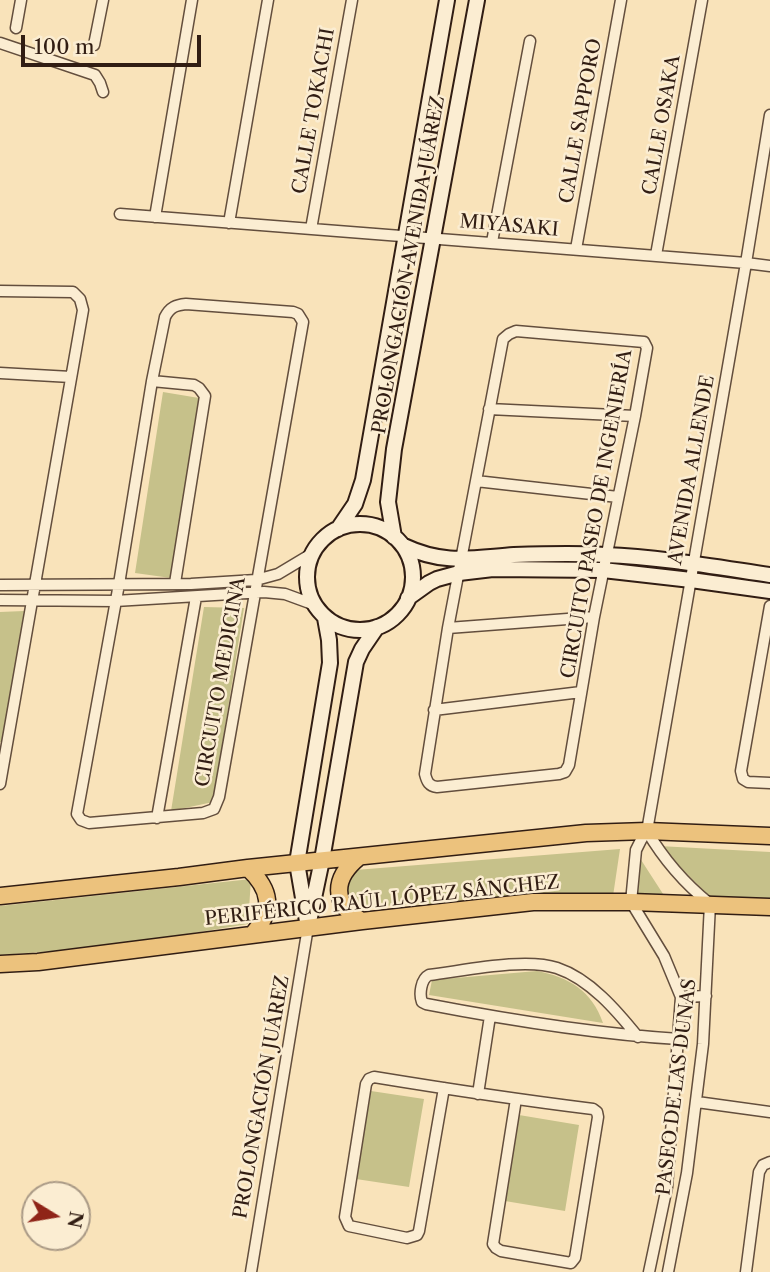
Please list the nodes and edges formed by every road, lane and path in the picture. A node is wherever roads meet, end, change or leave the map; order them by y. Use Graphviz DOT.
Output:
graph roads {
  1 [pos="21,0"];
  2 [pos="103,0"];
  3 [pos="192,0"];
  4 [pos="268,0"];
  5 [pos="352,0"];
  6 [pos="447,0"];
  7 [pos="477,0"];
  8 [pos="621,0"];
  9 [pos="702,0"];
  10 [pos="16,28"];
  11 [pos="530,41"];
  12 [pos="0,43"];
  13 [pos="94,45"];
  14 [pos="103,92"];
  15 [pos="770,115"];
  16 [pos="120,214"];
  17 [pos="155,217"];
  18 [pos="229,223"];
  19 [pos="311,229"];
  20 [pos="406,237"];
  21 [pos="435,237"];
  22 [pos="492,242"];
  23 [pos="576,249"];
  24 [pos="656,256"];
  25 [pos="746,263"];
  26 [pos="770,266"];
  27 [pos="0,291"];
  28 [pos="0,373"];
  29 [pos="71,377"];
  30 [pos="152,381"];
  31 [pos="489,410"];
  32 [pos="635,416"];
  33 [pos="476,481"];
  34 [pos="618,497"];
  35 [pos="338,529"];
  36 [pos="399,541"];
  37 [pos="313,553"];
  38 [pos="606,555"];
  39 [pos="694,564"];
  40 [pos="460,566"];
  41 [pos="603,570"];
  42 [pos="770,575"];
  43 [pos="256,580"];
  44 [pos="691,580"];
  45 [pos="175,583"];
  46 [pos="35,584"];
  47 [pos="118,584"];
  48 [pos="0,585"];
  49 [pos="770,591"];
  50 [pos="254,593"];
  51 [pos="196,597"];
  52 [pos="408,598"];
  53 [pos="0,600"];
  54 [pos="33,601"];
  55 [pos="116,601"];
  56 [pos="315,606"];
  57 [pos="770,606"];
  58 [pos="594,617"];
  59 [pos="325,618"];
  60 [pos="377,627"];
  61 [pos="448,628"];
  62 [pos="582,692"];
  63 [pos="434,710"];
  64 [pos="3,752"];
  65 [pos="770,783"];
  66 [pos="0,784"];
  67 [pos="157,818"];
  68 [pos="647,831"];
  69 [pos="770,835"];
  70 [pos="359,857"];
  71 [pos="322,860"];
  72 [pos="297,863"];
  73 [pos="248,868"];
  74 [pos="0,896"];
  75 [pos="631,902"];
  76 [pos="710,904"];
  77 [pos="770,907"];
  78 [pos="362,921"];
  79 [pos="308,927"];
  80 [pos="253,934"];
  81 [pos="0,964"];
  82 [pos="706,996"];
  83 [pos="681,997"];
  84 [pos="490,1016"];
  85 [pos="638,1037"];
  86 [pos="679,1039"];
  87 [pos="444,1088"];
  88 [pos="478,1094"];
  89 [pos="516,1099"];
  90 [pos="697,1102"];
  91 [pos="770,1112"];
  92 [pos="770,1162"];
  93 [pos="667,1187"];
  94 [pos="684,1191"];
  95 [pos="250,1272"];
  96 [pos="649,1272"];
  97 [pos="668,1272"];
  98 [pos="746,1272"];
  1 -- 10 [label="street"];
  2 -- 13 [label="street"];
  3 -- 17 [label="street"];
  4 -- 18 [label="street"];
  5 -- 19 [label="street, CALLE TOKACHI"];
  6 -- 20 [label="street, PROLONGACIÓN AVENIDA JUÁREZ"];
  7 -- 21 [label="street, PROLONGACIÓN AVENIDA JUÁREZ"];
  8 -- 23 [label="street, CALLE SAPPORO"];
  9 -- 24 [label="street, CALLE OSAKA"];
  11 -- 22 [label="street"];
  12 -- 14 [label="street"];
  15 -- 25 [label="street, AVENIDA ALLENDE"];
  16 -- 17 [label="street, MIYASAKI"];
  17 -- 18 [label="street, MIYASAKI"];
  18 -- 19 [label="street, MIYASAKI"];
  19 -- 20 [label="street, MIYASAKI"];
  20 -- 21 [label="street, MIYASAKI"];
  20 -- 35 [label="street, PROLONGACIÓN AVENIDA JUÁREZ"];
  21 -- 22 [label="street, MIYASAKI"];
  21 -- 36 [label="street, PROLONGACIÓN AVENIDA JUÁREZ"];
  22 -- 23 [label="street, MIYASAKI"];
  23 -- 24 [label="street, MIYASAKI"];
  24 -- 25 [label="street, MIYASAKI"];
  25 -- 26 [label="street, MIYASAKI"];
  25 -- 39 [label="street, AVENIDA ALLENDE"];
  27 -- 29 [label="street"];
  28 -- 29 [label="street"];
  29 -- 46 [label="street"];
  30 -- 43 [label="street, CIRCUITO MEDICINA"];
  30 -- 45 [label="street"];
  30 -- 47 [label="street, CIRCUITO MEDICINA"];
  31 -- 32 [label="street"];
  31 -- 32 [label="street, CIRCUITO PASEO DE INGENIERÍA"];
  31 -- 33 [label="street, CIRCUITO PASEO DE INGENIERÍA"];
  32 -- 34 [label="street, CIRCUITO PASEO DE INGENIERÍA"];
  33 -- 34 [label="street"];
  33 -- 40 [label="street, CIRCUITO PASEO DE INGENIERÍA"];
  34 -- 38 [label="street, CIRCUITO PASEO DE INGENIERÍA"];
  35 -- 36 [label="street"];
  35 -- 37 [label="street"];
  36 -- 40 [label="street"];
  36 -- 52 [label="street"];
  37 -- 43 [label="street"];
  37 -- 56 [label="street"];
  38 -- 39 [label="street"];
  38 -- 40 [label="street"];
  38 -- 41 [label="street, CIRCUITO PASEO DE INGENIERÍA"];
  39 -- 42 [label="street"];
  39 -- 44 [label="street, AVENIDA ALLENDE"];
  40 -- 41 [label="street"];
  40 -- 52 [label="street"];
  40 -- 61 [label="street, CIRCUITO PASEO DE INGENIERÍA"];
  41 -- 44 [label="street"];
  41 -- 58 [label="street, CIRCUITO PASEO DE INGENIERÍA"];
  43 -- 45 [label="street"];
  43 -- 50 [label="street, CIRCUITO MEDICINA"];
  44 -- 49 [label="street"];
  44 -- 68 [label="street, AVENIDA ALLENDE"];
  45 -- 47 [label="street"];
  46 -- 47 [label="street"];
  46 -- 48 [label="street"];
  46 -- 54 [label="street"];
  47 -- 55 [label="street, CIRCUITO MEDICINA"];
  50 -- 51 [label="street"];
  50 -- 56 [label="street"];
  50 -- 67 [label="street, CIRCUITO MEDICINA"];
  51 -- 55 [label="street"];
  51 -- 67 [label="street"];
  52 -- 60 [label="street"];
  53 -- 54 [label="street"];
  54 -- 55 [label="street"];
  54 -- 64 [label="street"];
  55 -- 67 [label="street, CIRCUITO MEDICINA"];
  56 -- 59 [label="street"];
  57 -- 65 [label="street"];
  58 -- 61 [label="street"];
  58 -- 62 [label="street, CIRCUITO PASEO DE INGENIERÍA"];
  59 -- 60 [label="street"];
  59 -- 72 [label="street"];
  60 -- 71 [label="street"];
  61 -- 63 [label="street, CIRCUITO PASEO DE INGENIERÍA"];
  62 -- 63 [label="street"];
  62 -- 63 [label="street, CIRCUITO PASEO DE INGENIERÍA"];
  64 -- 66 [label="street"];
  68 -- 69 [label="main road"];
  68 -- 70 [label="main road"];
  68 -- 75 [label="street, AVENIDA ALLENDE"];
  68 -- 76 [label="street"];
  70 -- 71 [label="main road"];
  70 -- 78 [label="main road"];
  71 -- 72 [label="main road"];
  71 -- 79 [label="street"];
  72 -- 73 [label="main road"];
  72 -- 79 [label="street"];
  73 -- 74 [label="main road"];
  73 -- 80 [label="main road"];
  75 -- 76 [label="main road, PERIFÉRICO RAÚL LÓPEZ SÁNCHEZ"];
  75 -- 78 [label="main road, PERIFÉRICO RAÚL LÓPEZ SÁNCHEZ"];
  75 -- 83 [label="street, PASEO DE LAS DUNAS"];
  76 -- 77 [label="main road, PERIFÉRICO RAÚL LÓPEZ SÁNCHEZ"];
  76 -- 82 [label="street, PASEO DE LAS DUNAS"];
  78 -- 79 [label="main road, PERIFÉRICO RAÚL LÓPEZ SÁNCHEZ"];
  79 -- 80 [label="main road, PERIFÉRICO RAÚL LÓPEZ SÁNCHEZ"];
  79 -- 95 [label="street, PROLONGACIÓN JUÁREZ"];
  80 -- 81 [label="main road, PERIFÉRICO RAÚL LÓPEZ SÁNCHEZ"];
  82 -- 83 [label="street"];
  82 -- 90 [label="street, PASEO DE LAS DUNAS"];
  83 -- 86 [label="street, PASEO DE LAS DUNAS"];
  84 -- 85 [label="street"];
  84 -- 85 [label="street"];
  84 -- 88 [label="street"];
  85 -- 86 [label="street"];
  86 -- 93 [label="street, PASEO DE LAS DUNAS"];
  87 -- 87 [label="street"];
  87 -- 88 [label="street"];
  88 -- 89 [label="street"];
  89 -- 89 [label="street"];
  90 -- 91 [label="street"];
  90 -- 94 [label="street, PASEO DE LAS DUNAS"];
  92 -- 98 [label="street"];
  93 -- 94 [label="street"];
  93 -- 96 [label="street, PASEO DE LAS DUNAS"];
  94 -- 97 [label="street, PASEO DE LAS DUNAS"];
}
